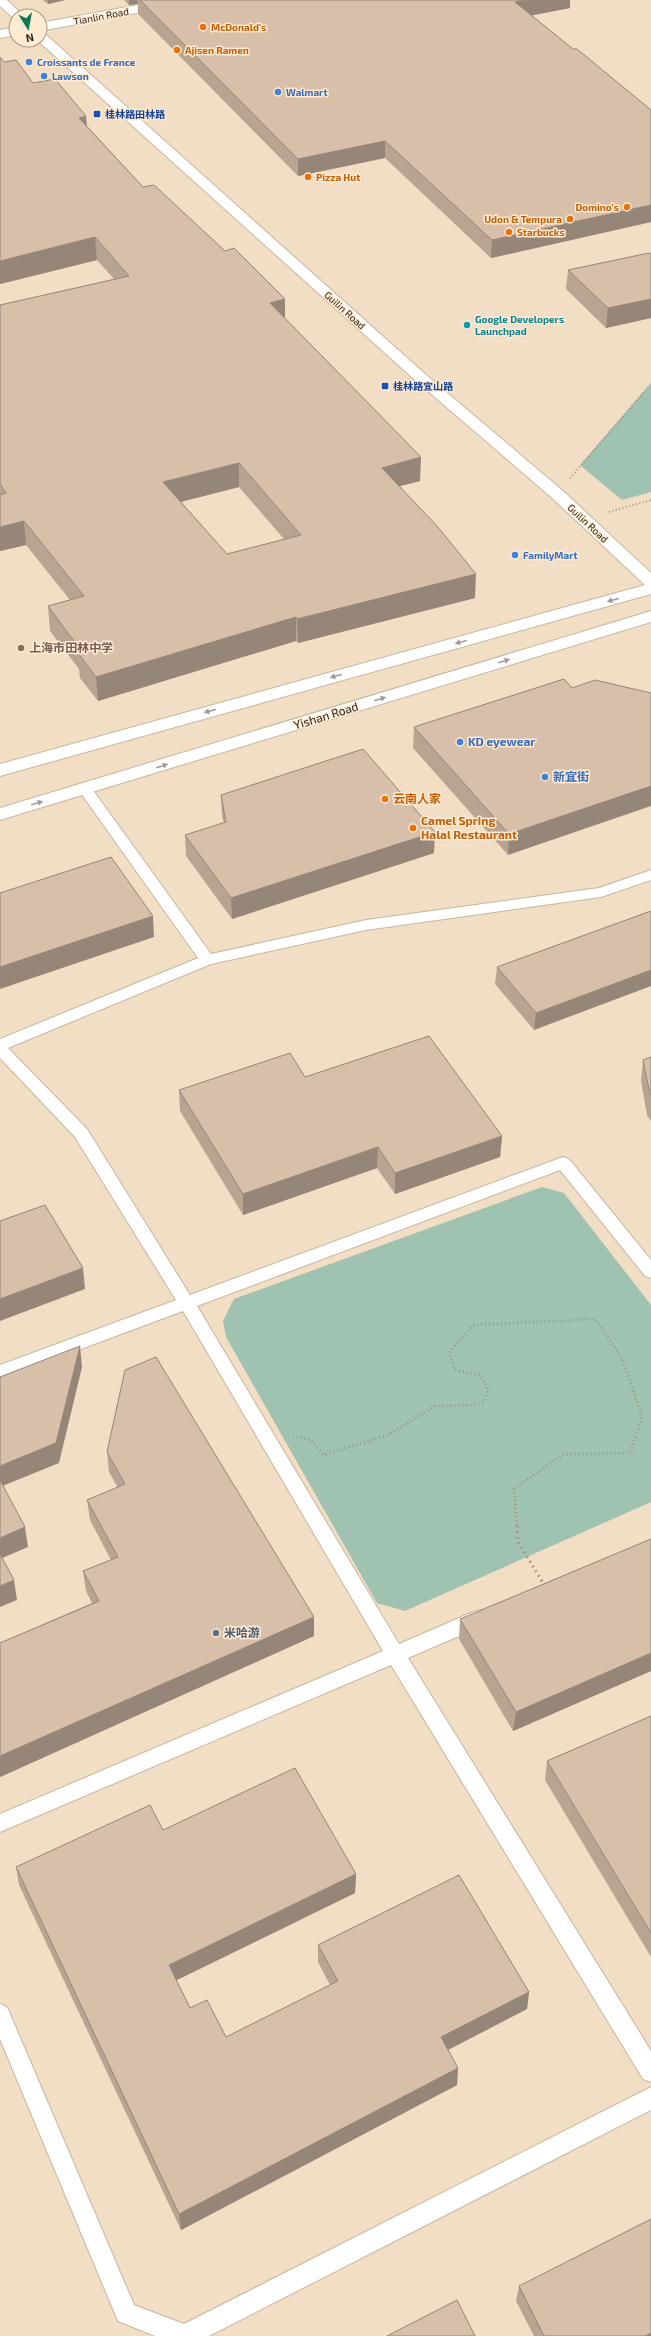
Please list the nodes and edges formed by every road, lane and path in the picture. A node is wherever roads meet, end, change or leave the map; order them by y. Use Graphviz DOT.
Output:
graph roads {
  1 [pos="0,0"];
  2 [pos="185,0"];
  3 [pos="9,8"];
  4 [pos="48,26"];
  5 [pos="48,43"];
  6 [pos="651,383"];
  7 [pos="557,494"];
  8 [pos="651,500"];
  9 [pos="586,520"];
  10 [pos="651,582"];
  11 [pos="651,589"];
  12 [pos="651,616"];
  13 [pos="0,770"];
  14 [pos="85,789"];
  15 [pos="0,814"];
  16 [pos="651,875"];
  17 [pos="208,960"];
  18 [pos="0,1045"];
  19 [pos="0,1048"];
  20 [pos="651,1272"];
  21 [pos="186,1302"];
  22 [pos="0,1372"];
  23 [pos="259,1425"];
  24 [pos="547,1590"];
  25 [pos="496,1611"];
  26 [pos="395,1654"];
  27 [pos="0,1823"];
  28 [pos="0,2014"];
  29 [pos="651,2071"];
  30 [pos="651,2098"];
  1 -- 3 [label="main road"];
  2 -- 4 [label="main road, Tianlin Road"];
  5 -- 7 [label="main road, Guilin Road"];
  6 -- 7 [label="path"];
  7 -- 9 [label="main road, Guilin Road"];
  8 -- 9 [label="path"];
  9 -- 10 [label="main road, Guilin Road"];
  11 -- 13 [label="main road, one-way"];
  14 -- 12 [label="main road, Yishan Road, one-way"];
  15 -- 14 [label="main road, Yishan Road, one-way"];
  14 -- 17 [label="lane"];
  16 -- 17 [label="lane"];
  17 -- 18 [label="lane"];
  19 -- 21 [label="lane"];
  20 -- 21 [label="lane"];
  21 -- 22 [label="lane"];
  21 -- 23 [label="lane"];
  23 -- 24 [label="path"];
  23 -- 26 [label="lane"];
  25 -- 26 [label="lane"];
  26 -- 27 [label="lane"];
  26 -- 29 [label="lane"];
  28 -- 30 [label="lane"];
}
